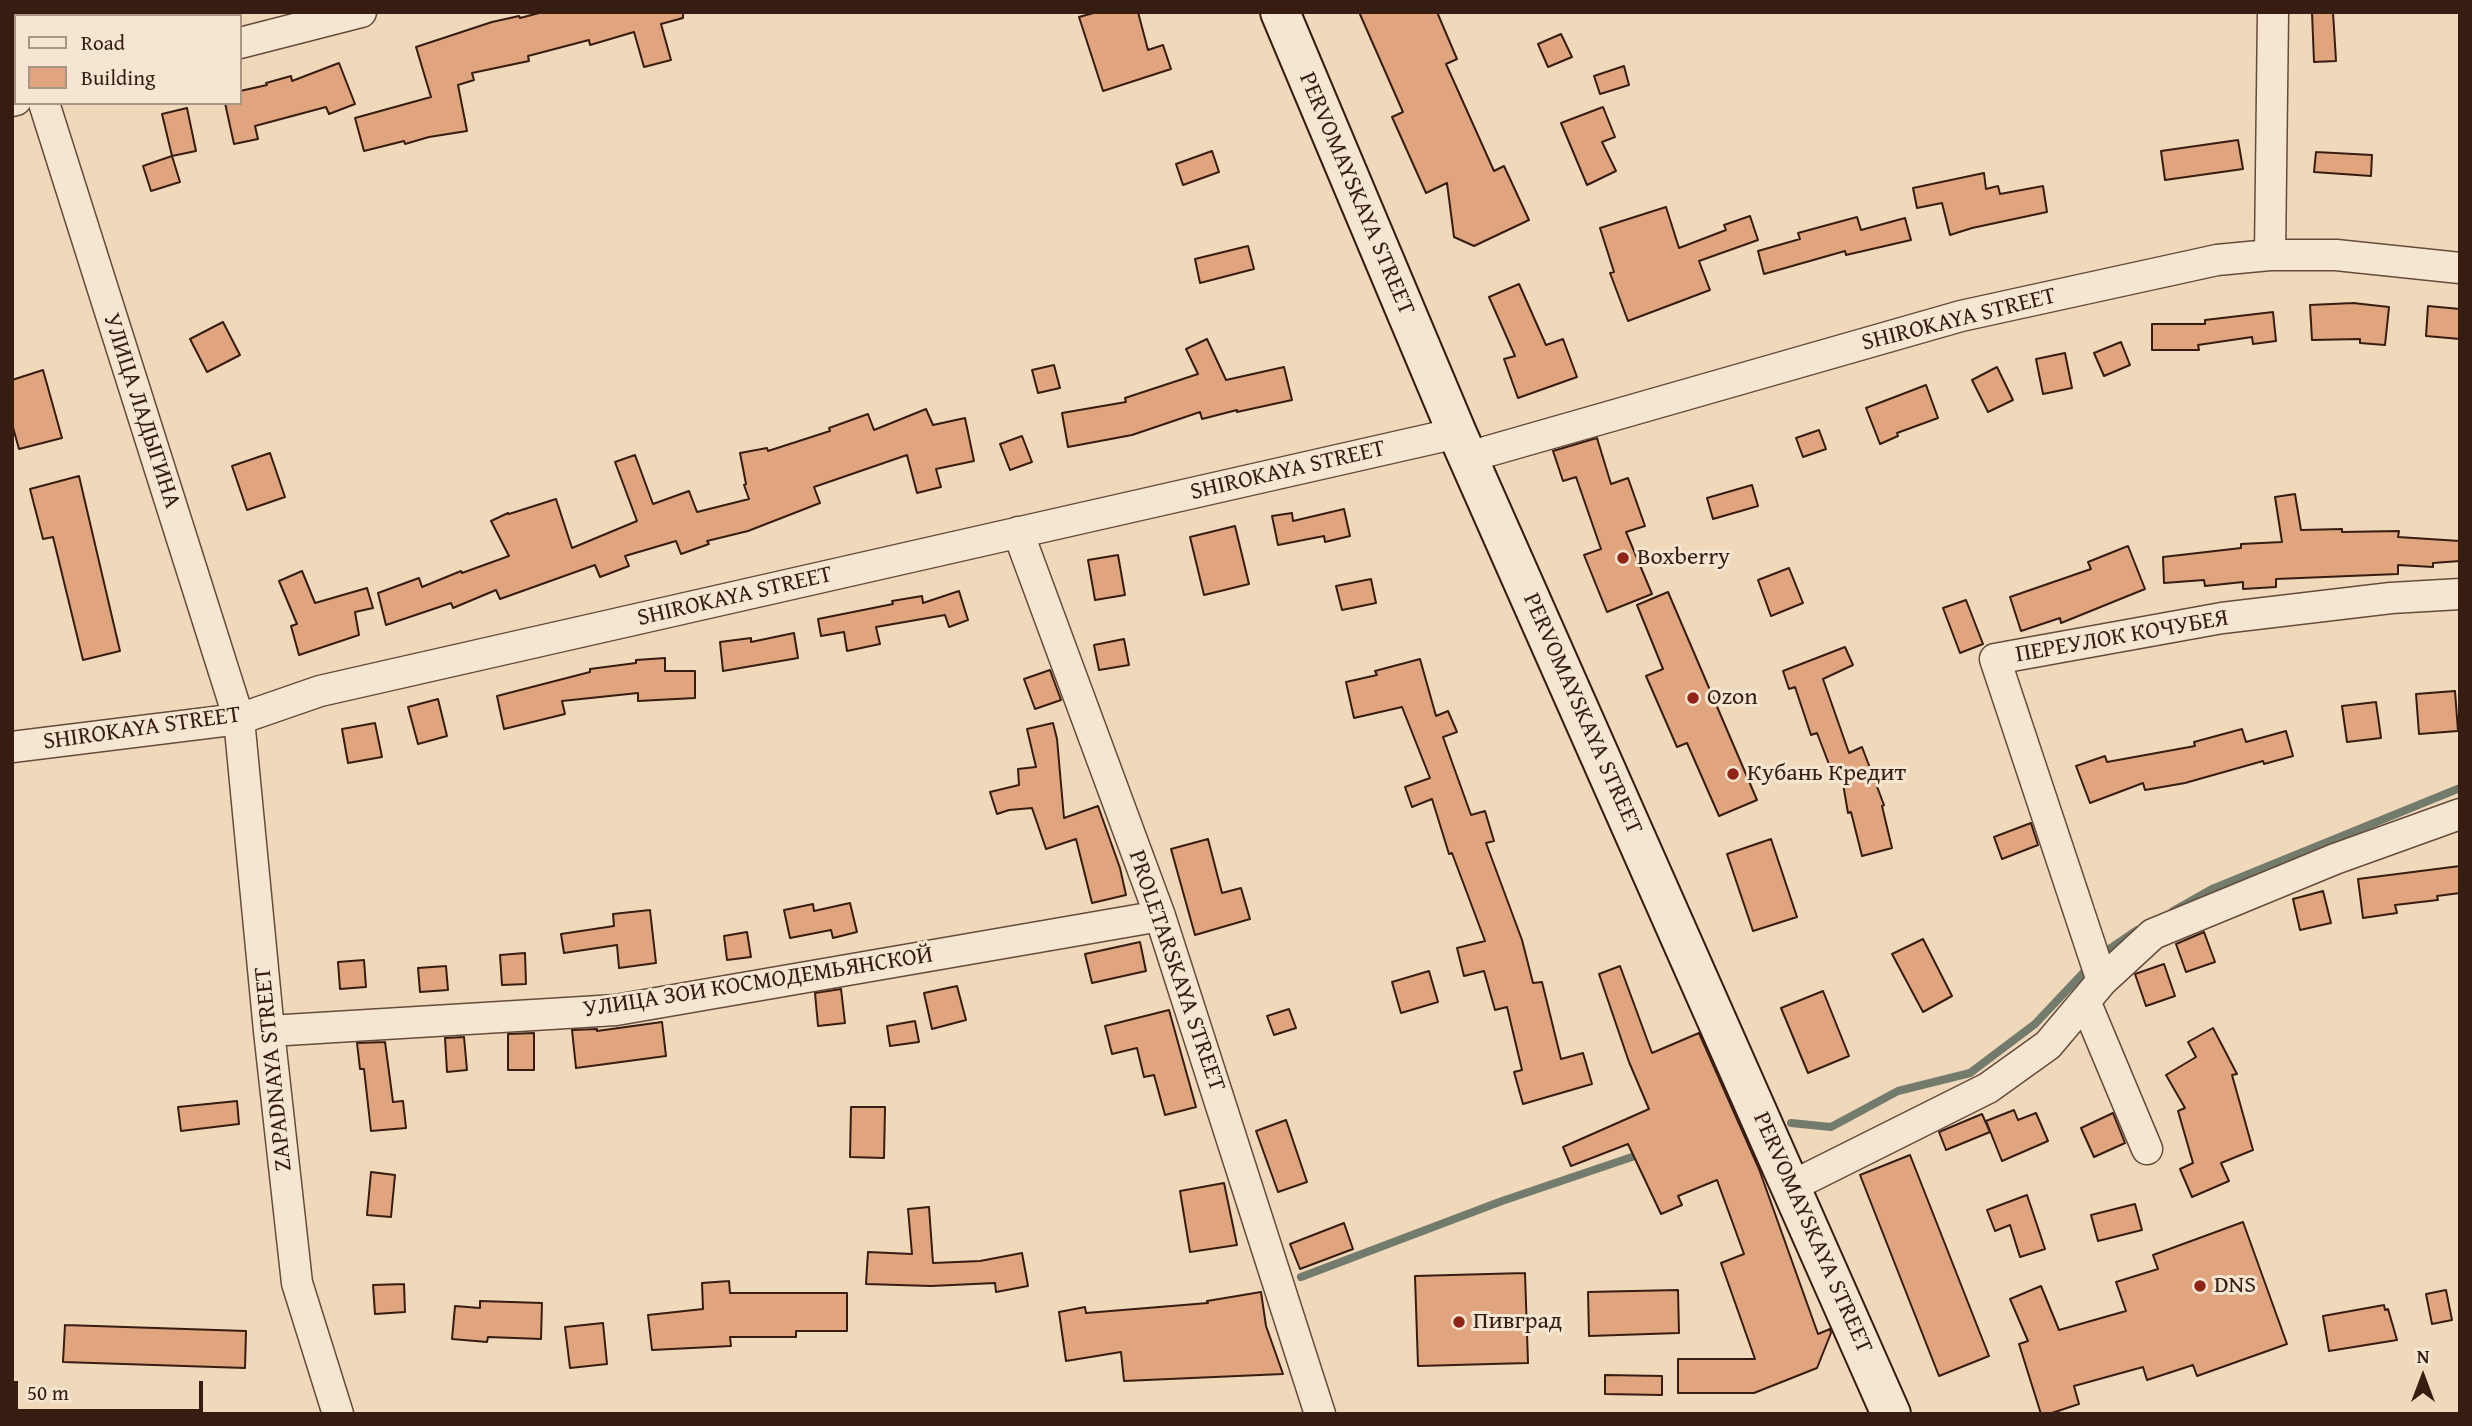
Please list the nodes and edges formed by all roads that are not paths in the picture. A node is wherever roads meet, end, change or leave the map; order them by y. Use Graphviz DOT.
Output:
graph roads {
  1 [pos="361,12"];
  2 [pos="1280,12"];
  3 [pos="2273,12"];
  4 [pos="242,42"];
  5 [pos="45,105"];
  6 [pos="2270,255"];
  7 [pos="2460,268"];
  8 [pos="1463,445"];
  9 [pos="1018,532"];
  10 [pos="2460,594"];
  11 [pos="239,719"];
  12 [pos="12,747"];
  13 [pos="2460,814"];
  14 [pos="1160,916"];
  15 [pos="2093,991"];
  16 [pos="269,1031"];
  17 [pos="2147,1149"];
  18 [pos="1792,1186"];
  19 [pos="338,1414"];
  20 [pos="1320,1414"];
  21 [pos="1891,1414"];
  1 -- 4 [label="street"];
  2 -- 8 [label="street, PERVOMAYSKAYA STREET"];
  3 -- 6 [label="street"];
  5 -- 11 [label="street, УЛИЦА ЛАДЫГИНА"];
  6 -- 7 [label="street, SHIROKAYA STREET"];
  6 -- 8 [label="street, SHIROKAYA STREET"];
  8 -- 9 [label="street, SHIROKAYA STREET"];
  8 -- 18 [label="street, PERVOMAYSKAYA STREET"];
  9 -- 11 [label="street, SHIROKAYA STREET"];
  9 -- 14 [label="street, PROLETARSKAYA STREET"];
  10 -- 15 [label="street, ПЕРЕУЛОК КОЧУБЕЯ"];
  11 -- 12 [label="street, SHIROKAYA STREET"];
  11 -- 16 [label="street, ZAPADNAYA STREET"];
  13 -- 15 [label="street"];
  14 -- 16 [label="street, УЛИЦА ЗОИ КОСМОДЕМЬЯНСКОЙ"];
  14 -- 20 [label="street, PROLETARSKAYA STREET"];
  15 -- 17 [label="street, ПЕРЕУЛОК КОЧУБЕЯ"];
  15 -- 18 [label="street"];
  16 -- 19 [label="street, ZAPADNAYA STREET"];
  18 -- 21 [label="street, PERVOMAYSKAYA STREET"];
}
